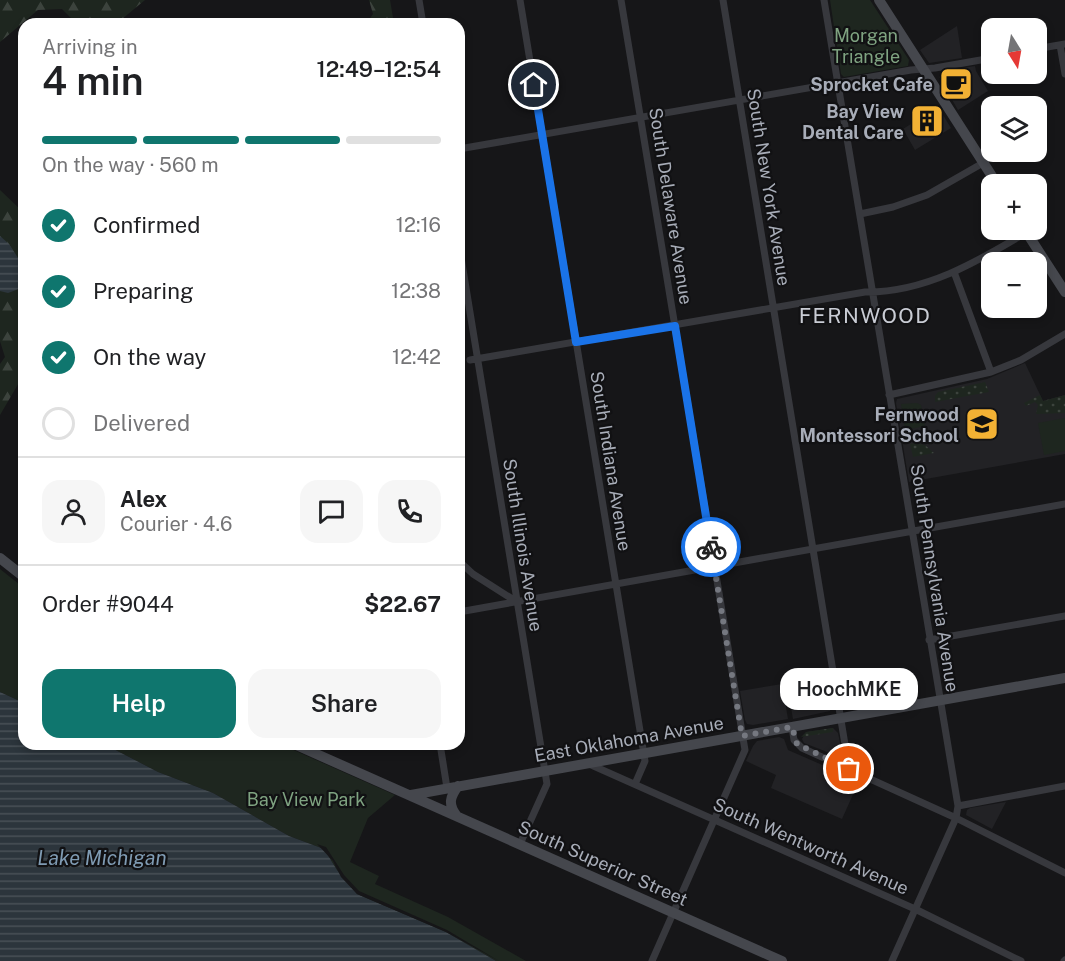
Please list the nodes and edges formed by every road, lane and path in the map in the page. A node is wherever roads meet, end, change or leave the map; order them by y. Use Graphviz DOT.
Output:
graph roads {
  1 [pos="419,0"];
  2 [pos="520,0"];
  3 [pos="621,0"];
  4 [pos="723,0"];
  5 [pos="824,0"];
  6 [pos="879,0"];
  7 [pos="422,18"];
  8 [pos="1062,44"];
  9 [pos="1047,47"];
  10 [pos="981,60"];
  11 [pos="924,69"];
  12 [pos="1065,74"];
  13 [pos="838,83"];
  14 [pos="739,100"];
  15 [pos="641,117"];
  16 [pos="542,135"];
  17 [pos="465,148"];
  18 [pos="983,163"];
  19 [pos="990,174"];
  20 [pos="860,214"];
  21 [pos="1013,240"];
  22 [pos="1033,240"];
  23 [pos="954,272"];
  24 [pos="1061,276"];
  25 [pos="465,291"];
  26 [pos="872,292"];
  27 [pos="1065,292"];
  28 [pos="773,308"];
  29 [pos="675,326"];
  30 [pos="1065,334"];
  31 [pos="576,342"];
  32 [pos="474,360"];
  33 [pos="991,372"];
  34 [pos="889,395"];
  35 [pos="1065,504"];
  36 [pos="912,531"];
  37 [pos="813,549"];
  38 [pos="0,558"];
  39 [pos="715,566"];
  40 [pos="465,567"];
  41 [pos="18,572"];
  42 [pos="616,584"];
  43 [pos="517,602"];
  44 [pos="465,611"];
  45 [pos="1065,616"];
  46 [pos="929,640"];
  47 [pos="1065,678"];
  48 [pos="940,700"];
  49 [pos="841,718"];
  50 [pos="792,727"];
  51 [pos="742,736"];
  52 [pos="846,745"];
  53 [pos="318,750"];
  54 [pos="442,750"];
  55 [pos="644,753"];
  56 [pos="587,763"];
  57 [pos="849,769"];
  58 [pos="545,771"];
  59 [pos="865,777"];
  60 [pos="635,784"];
  61 [pos="1065,786"];
  62 [pos="452,787"];
  63 [pos="411,795"];
  64 [pos="958,806"];
  65 [pos="456,815"];
  66 [pos="956,818"];
  67 [pos="714,820"];
  68 [pos="520,844"];
  69 [pos="1065,873"];
  70 [pos="915,909"];
  71 [pos="673,913"];
  72 [pos="652,961"];
  73 [pos="782,961"];
  74 [pos="892,961"];
  75 [pos="1021,961"];
  1 -- 7 [label="street"];
  2 -- 16 [label="street, South Indiana Avenue"];
  3 -- 15 [label="street, South Delaware Avenue"];
  4 -- 14 [label="street, South New York Avenue"];
  5 -- 13 [label="street, South Pennsylvania Avenue"];
  6 -- 11 [label="street"];
  8 -- 9 [label="street"];
  8 -- 12 [label="street"];
  10 -- 11 [label="street"];
  11 -- 13 [label="street"];
  11 -- 18 [label="street"];
  13 -- 14 [label="street"];
  13 -- 20 [label="street, South Pennsylvania Avenue"];
  14 -- 15 [label="street"];
  14 -- 28 [label="street, South New York Avenue"];
  15 -- 16 [label="street"];
  15 -- 29 [label="street, South Delaware Avenue"];
  16 -- 17 [label="street"];
  16 -- 31 [label="street, South Indiana Avenue"];
  18 -- 19 [label="street"];
  18 -- 20 [label="street"];
  20 -- 26 [label="street, South Pennsylvania Avenue"];
  21 -- 23 [label="street"];
  22 -- 24 [label="street"];
  23 -- 26 [label="street"];
  23 -- 33 [label="street"];
  24 -- 27 [label="street"];
  25 -- 32 [label="street, South Illinois Avenue"];
  26 -- 28 [label="street"];
  26 -- 34 [label="street, South Pennsylvania Avenue"];
  28 -- 29 [label="street"];
  28 -- 37 [label="street, South New York Avenue"];
  29 -- 31 [label="street"];
  29 -- 39 [label="street, South Delaware Avenue"];
  30 -- 33 [label="street"];
  31 -- 32 [label="street"];
  31 -- 42 [label="street, South Indiana Avenue"];
  32 -- 43 [label="street, South Illinois Avenue"];
  33 -- 34 [label="street"];
  34 -- 36 [label="street, South Pennsylvania Avenue"];
  35 -- 36 [label="street"];
  36 -- 37 [label="street"];
  36 -- 46 [label="street, South Pennsylvania Avenue"];
  37 -- 39 [label="street"];
  37 -- 49 [label="street, South New York Avenue"];
  38 -- 41 [label="street"];
  39 -- 42 [label="street"];
  39 -- 51 [label="street, South Delaware Avenue"];
  40 -- 43 [label="street"];
  42 -- 43 [label="street"];
  42 -- 55 [label="street, South Indiana Avenue"];
  43 -- 44 [label="street"];
  43 -- 58 [label="street, South Illinois Avenue"];
  45 -- 46 [label="street"];
  46 -- 48 [label="street, South Pennsylvania Avenue"];
  47 -- 48 [label="street, East Oklahoma Avenue"];
  48 -- 49 [label="street, East Oklahoma Avenue"];
  48 -- 64 [label="street, South Pennsylvania Avenue"];
  49 -- 50 [label="street, East Oklahoma Avenue"];
  49 -- 52 [label="street, South New York Avenue"];
  50 -- 51 [label="street, East Oklahoma Avenue"];
  50 -- 57 [label="street"];
  51 -- 55 [label="street, East Oklahoma Avenue"];
  51 -- 67 [label="street, South Delaware Avenue"];
  52 -- 57 [label="street, South New York Avenue"];
  52 -- 59 [label="street"];
  53 -- 63 [label="street, South Superior Street"];
  54 -- 62 [label="street"];
  55 -- 56 [label="street, East Oklahoma Avenue"];
  55 -- 60 [label="street, South Indiana Avenue"];
  56 -- 58 [label="street, East Oklahoma Avenue"];
  56 -- 60 [label="street, South Wentworth Avenue"];
  57 -- 59 [label="street"];
  58 -- 62 [label="street, East Oklahoma Avenue"];
  58 -- 68 [label="street, South Illinois Avenue"];
  59 -- 66 [label="street"];
  60 -- 67 [label="street, South Wentworth Avenue"];
  61 -- 64 [label="street"];
  62 -- 63 [label="street, East Oklahoma Avenue"];
  62 -- 65 [label="street"];
  63 -- 65 [label="street, South Superior Street"];
  64 -- 66 [label="street, South Pennsylvania Avenue"];
  65 -- 68 [label="street, South Superior Street"];
  66 -- 69 [label="street"];
  66 -- 70 [label="street, South Pennsylvania Avenue"];
  67 -- 70 [label="street, South Wentworth Avenue"];
  67 -- 71 [label="street, South Delaware Avenue"];
  68 -- 71 [label="street, South Superior Street"];
  70 -- 74 [label="street, South Pennsylvania Avenue"];
  70 -- 75 [label="street, South Wentworth Avenue"];
  71 -- 72 [label="street, South Delaware Avenue"];
  71 -- 73 [label="street, South Superior Street"];
}
